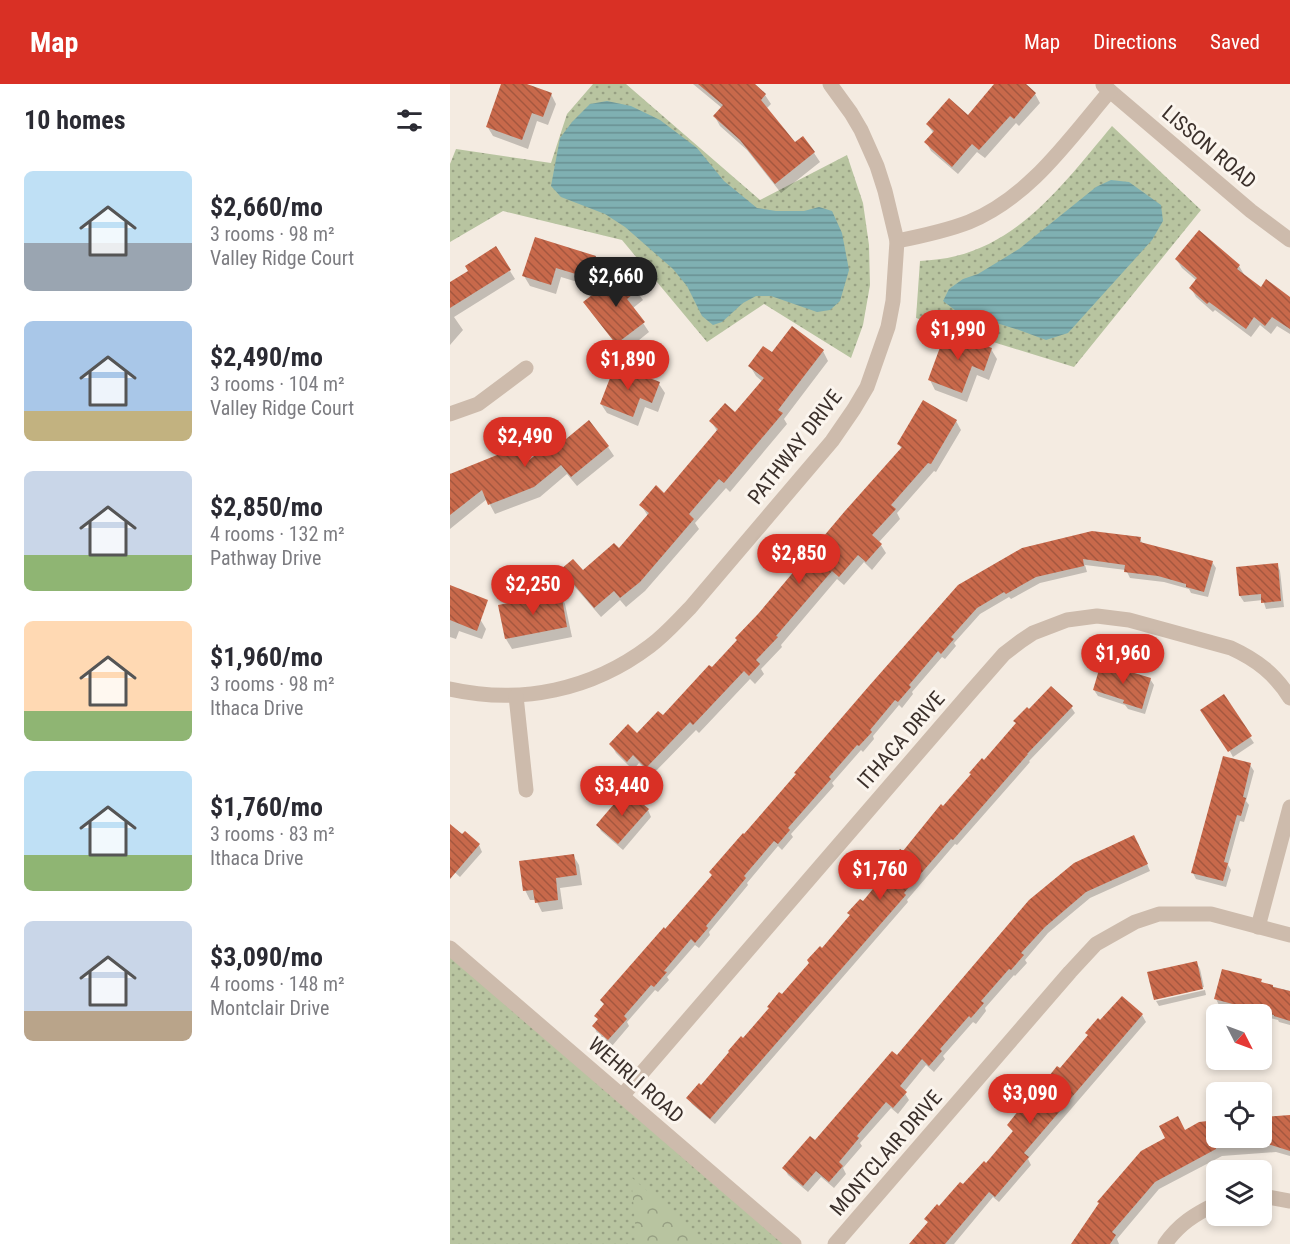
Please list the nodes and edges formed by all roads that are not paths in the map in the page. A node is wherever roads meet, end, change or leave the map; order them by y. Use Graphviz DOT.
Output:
graph roads {
  1 [pos="830,84"];
  2 [pos="1106,87"];
  3 [pos="1290,240"];
  4 [pos="897,241"];
  5 [pos="526,368"];
  6 [pos="450,414"];
  7 [pos="1286,681"];
  8 [pos="450,689"];
  9 [pos="516,696"];
  10 [pos="1290,698"];
  11 [pos="526,790"];
  12 [pos="1290,807"];
  13 [pos="1258,927"];
  14 [pos="1290,935"];
  15 [pos="450,948"];
  16 [pos="622,1096"];
  17 [pos="1272,1198"];
  18 [pos="1290,1201"];
  19 [pos="1206,1209"];
  20 [pos="794,1244"];
  21 [pos="835,1244"];
  22 [pos="1166,1244"];
  1 -- 4 [label="street, PATHWAY DRIVE"];
  2 -- 3 [label="street, LISSON ROAD"];
  2 -- 4 [label="street"];
  4 -- 9 [label="street, PATHWAY DRIVE"];
  5 -- 6 [label="street"];
  7 -- 10 [label="street, ITHACA DRIVE"];
  7 -- 16 [label="street, ITHACA DRIVE"];
  8 -- 9 [label="street, PATHWAY DRIVE"];
  9 -- 11 [label="street"];
  12 -- 13 [label="street"];
  13 -- 14 [label="street, MONTCLAIR DRIVE"];
  13 -- 21 [label="street, MONTCLAIR DRIVE"];
  15 -- 16 [label="street, WEHRLI ROAD"];
  16 -- 20 [label="street, WEHRLI ROAD"];
  17 -- 18 [label="street"];
  19 -- 22 [label="street"];
}
